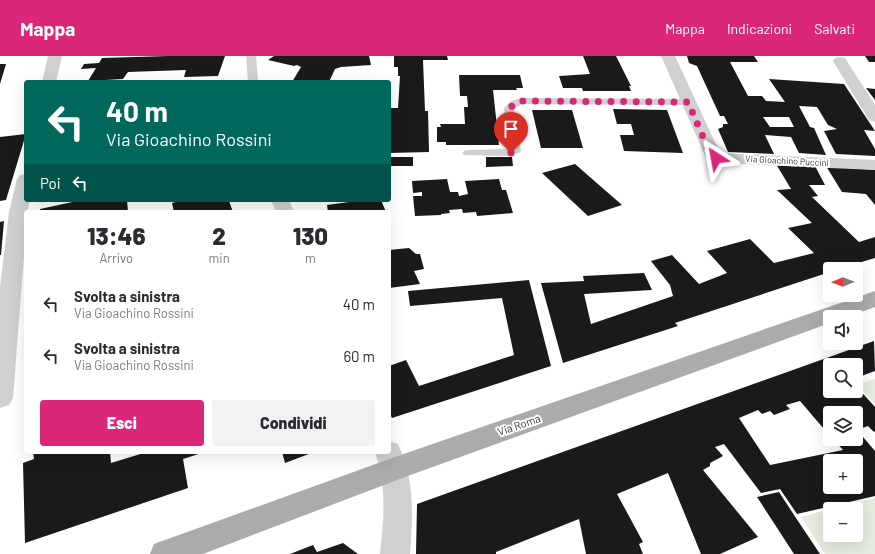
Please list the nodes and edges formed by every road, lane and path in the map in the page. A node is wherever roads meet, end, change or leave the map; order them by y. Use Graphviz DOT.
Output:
graph roads {
  1 [pos="55,56"];
  2 [pos="251,56"];
  3 [pos="668,56"];
  4 [pos="840,61"];
  5 [pos="49,80"];
  6 [pos="253,80"];
  7 [pos="688,102"];
  8 [pos="875,117"];
  9 [pos="468,153"];
  10 [pos="875,165"];
  11 [pos="24,187"];
  12 [pos="875,299"];
  13 [pos="0,398"];
  14 [pos="391,460"];
  15 [pos="165,554"];
  16 [pos="395,554"];
  1 -- 5 [label="street"];
  2 -- 6 [label="lane"];
  3 -- 7 [label="street, Via Gioachino Puccini"];
  4 -- 8 [label="street"];
  7 -- 9 [label="lane"];
  7 -- 10 [label="street, Via Gioachino Puccini"];
  11 -- 13 [label="street"];
  12 -- 14 [label="main road, Via Roma"];
  14 -- 15 [label="main road, Via Roma"];
  14 -- 16 [label="street"];
}
